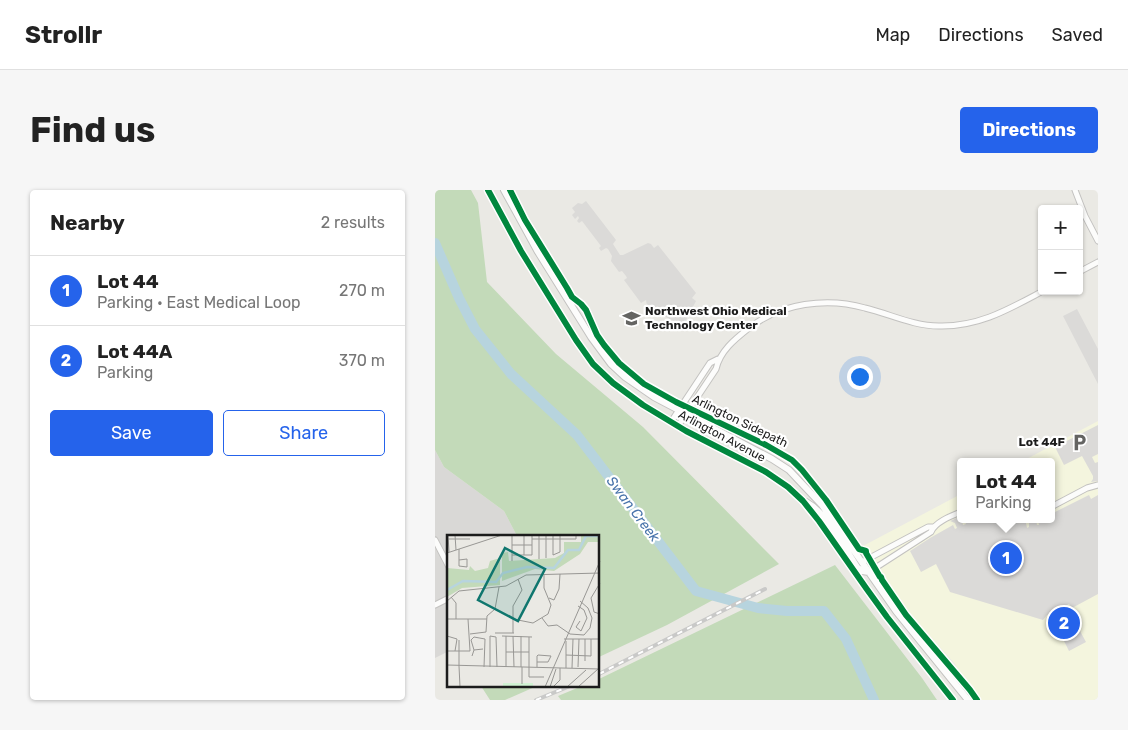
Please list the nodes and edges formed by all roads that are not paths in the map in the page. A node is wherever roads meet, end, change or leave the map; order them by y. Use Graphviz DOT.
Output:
graph roads {
  1 [pos="488,190"];
  2 [pos="504,190"];
  3 [pos="1075,190"];
  4 [pos="1098,241"];
  5 [pos="1098,262"];
  6 [pos="1083,270"];
  7 [pos="1038,294"];
  8 [pos="718,359"];
  9 [pos="679,411"];
  10 [pos="685,414"];
  11 [pos="671,422"];
  12 [pos="678,426"];
  13 [pos="1098,485"];
  14 [pos="803,500"];
  15 [pos="1055,504"];
  16 [pos="957,514"];
  17 [pos="933,527"];
  18 [pos="435,540"];
  19 [pos="862,562"];
  20 [pos="447,563"];
  21 [pos="869,572"];
  22 [pos="447,599"];
  23 [pos="435,605"];
  24 [pos="953,700"];
  25 [pos="968,700"];
  1 -- 11 [label="street, Arlington Avenue"];
  2 -- 9 [label="street, Arlington Avenue"];
  3 -- 4 [label="street"];
  5 -- 6 [label="street"];
  7 -- 8 [label="street"];
  8 -- 9 [label="street"];
  8 -- 10 [label="street"];
  9 -- 10 [label="street, Arlington Avenue"];
  9 -- 11 [label="street"];
  10 -- 12 [label="street"];
  10 -- 19 [label="street, Arlington Avenue"];
  11 -- 12 [label="street, Arlington Avenue"];
  12 -- 14 [label="street, Arlington Avenue"];
  13 -- 15 [label="street"];
  14 -- 21 [label="street"];
  14 -- 24 [label="street, Arlington Avenue"];
  16 -- 17 [label="street"];
  17 -- 19 [label="street"];
  17 -- 21 [label="street"];
  18 -- 20 [label="street"];
  19 -- 21 [label="street, Arlington Avenue"];
  21 -- 25 [label="street, Arlington Avenue"];
  22 -- 23 [label="street"];
}
